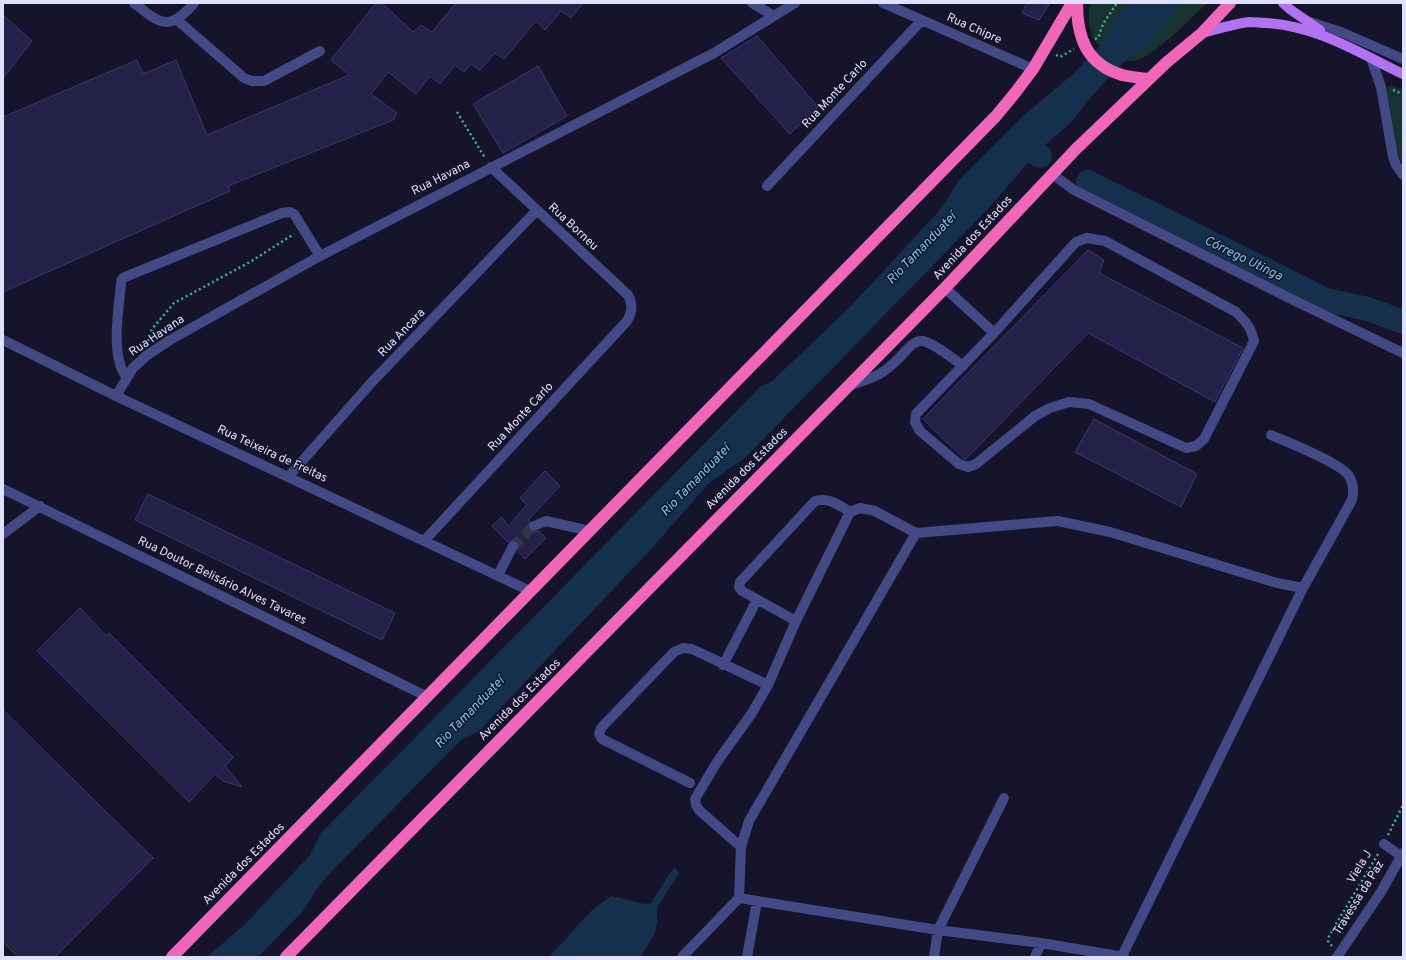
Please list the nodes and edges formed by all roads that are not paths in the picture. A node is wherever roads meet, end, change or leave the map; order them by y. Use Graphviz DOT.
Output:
graph roads {
  1 [pos="134,3"];
  2 [pos="194,3"];
  3 [pos="752,3"];
  4 [pos="795,3"];
  5 [pos="883,3"];
  6 [pos="1072,3"];
  7 [pos="1076,3"];
  8 [pos="1230,3"];
  9 [pos="1283,3"];
  10 [pos="774,16"];
  11 [pos="176,19"];
  12 [pos="922,20"];
  13 [pos="1307,21"];
  14 [pos="1202,33"];
  15 [pos="1336,41"];
  16 [pos="320,51"];
  17 [pos="1371,58"];
  18 [pos="1403,58"];
  19 [pos="1032,69"];
  20 [pos="1403,74"];
  21 [pos="1149,79"];
  22 [pos="491,167"];
  23 [pos="1052,174"];
  24 [pos="1403,175"];
  25 [pos="767,186"];
  26 [pos="537,210"];
  27 [pos="320,256"];
  28 [pos="945,288"];
  29 [pos="631,308"];
  30 [pos="994,333"];
  31 [pos="3,340"];
  32 [pos="1403,353"];
  33 [pos="963,366"];
  34 [pos="127,378"];
  35 [pos="851,385"];
  36 [pos="116,396"];
  37 [pos="1271,435"];
  38 [pos="289,476"];
  39 [pos="3,489"];
  40 [pos="40,506"];
  41 [pos="850,512"];
  42 [pos="534,526"];
  43 [pos="590,531"];
  44 [pos="916,533"];
  45 [pos="3,534"];
  46 [pos="424,541"];
  47 [pos="513,546"];
  48 [pos="498,575"];
  49 [pos="1303,588"];
  50 [pos="530,591"];
  51 [pos="757,600"];
  52 [pos="796,621"];
  53 [pos="723,665"];
  54 [pos="768,685"];
  55 [pos="428,697"];
  56 [pos="690,783"];
  57 [pos="1004,798"];
  58 [pos="1384,844"];
  59 [pos="741,847"];
  60 [pos="1402,854"];
  61 [pos="739,898"];
  62 [pos="757,901"];
  63 [pos="938,930"];
  64 [pos="1041,943"];
  65 [pos="172,957"];
  66 [pos="286,957"];
  67 [pos="682,957"];
  68 [pos="747,957"];
  69 [pos="934,957"];
  70 [pos="1035,957"];
  71 [pos="1123,957"];
  72 [pos="1337,957"];
  1 -- 11 [label="street"];
  2 -- 11 [label="street"];
  3 -- 10 [label="street"];
  4 -- 10 [label="street, Rua Havana"];
  5 -- 12 [label="street, Rua Chipre"];
  6 -- 19 [label="highway, Avenida dos Estados"];
  7 -- 21 [label="highway"];
  8 -- 14 [label="highway, Avenida dos Estados"];
  9 -- 13 [label="main road"];
  10 -- 22 [label="street, Rua Havana"];
  11 -- 16 [label="street"];
  12 -- 19 [label="street, Rua Chipre"];
  12 -- 25 [label="street, Rua Monte Carlo"];
  13 -- 15 [label="main road"];
  13 -- 18 [label="street"];
  14 -- 15 [label="main road"];
  14 -- 21 [label="highway, Avenida dos Estados"];
  15 -- 17 [label="main road"];
  17 -- 20 [label="main road"];
  17 -- 24 [label="street"];
  19 -- 43 [label="highway, Avenida dos Estados"];
  21 -- 23 [label="highway, Avenida dos Estados"];
  22 -- 26 [label="street, Rua Borneu"];
  22 -- 27 [label="street, Rua Havana"];
  23 -- 28 [label="highway, Avenida dos Estados"];
  23 -- 32 [label="street"];
  26 -- 29 [label="street, Rua Borneu"];
  26 -- 38 [label="street, Rua Ancara"];
  27 -- 34 [label="street, Rua Havana"];
  27 -- 34 [label="street"];
  28 -- 30 [label="street"];
  28 -- 35 [label="highway, Avenida dos Estados"];
  29 -- 46 [label="street, Rua Monte Carlo"];
  30 -- 33 [label="street"];
  30 -- 33 [label="street"];
  31 -- 36 [label="street, Rua Teixeira de Freitas"];
  33 -- 35 [label="street"];
  34 -- 36 [label="street, Rua Havana"];
  35 -- 66 [label="highway, Avenida dos Estados"];
  36 -- 38 [label="street, Rua Teixeira de Freitas"];
  37 -- 49 [label="street"];
  38 -- 46 [label="street, Rua Teixeira de Freitas"];
  39 -- 40 [label="street, Rua Doutor Belisário Alves Tavares"];
  40 -- 45 [label="street"];
  40 -- 55 [label="street, Rua Doutor Belisário Alves Tavares"];
  41 -- 44 [label="street"];
  41 -- 51 [label="street"];
  41 -- 52 [label="street"];
  42 -- 43 [label="street"];
  43 -- 50 [label="highway, Avenida dos Estados"];
  44 -- 49 [label="street"];
  44 -- 59 [label="street"];
  46 -- 48 [label="street, Rua Teixeira de Freitas"];
  47 -- 48 [label="street"];
  48 -- 50 [label="street, Rua Teixeira de Freitas"];
  49 -- 71 [label="street"];
  50 -- 55 [label="highway, Avenida dos Estados"];
  51 -- 52 [label="street"];
  51 -- 53 [label="street"];
  52 -- 54 [label="street"];
  53 -- 54 [label="street"];
  53 -- 56 [label="street"];
  54 -- 59 [label="street"];
  55 -- 65 [label="highway, Avenida dos Estados"];
  57 -- 63 [label="street"];
  58 -- 60 [label="street"];
  59 -- 61 [label="street"];
  60 -- 72 [label="street, Travessa da Paz"];
  61 -- 62 [label="street"];
  61 -- 67 [label="street"];
  62 -- 63 [label="street"];
  62 -- 68 [label="street"];
  63 -- 64 [label="street"];
  63 -- 69 [label="street"];
  64 -- 70 [label="street"];
  64 -- 71 [label="street"];
}
